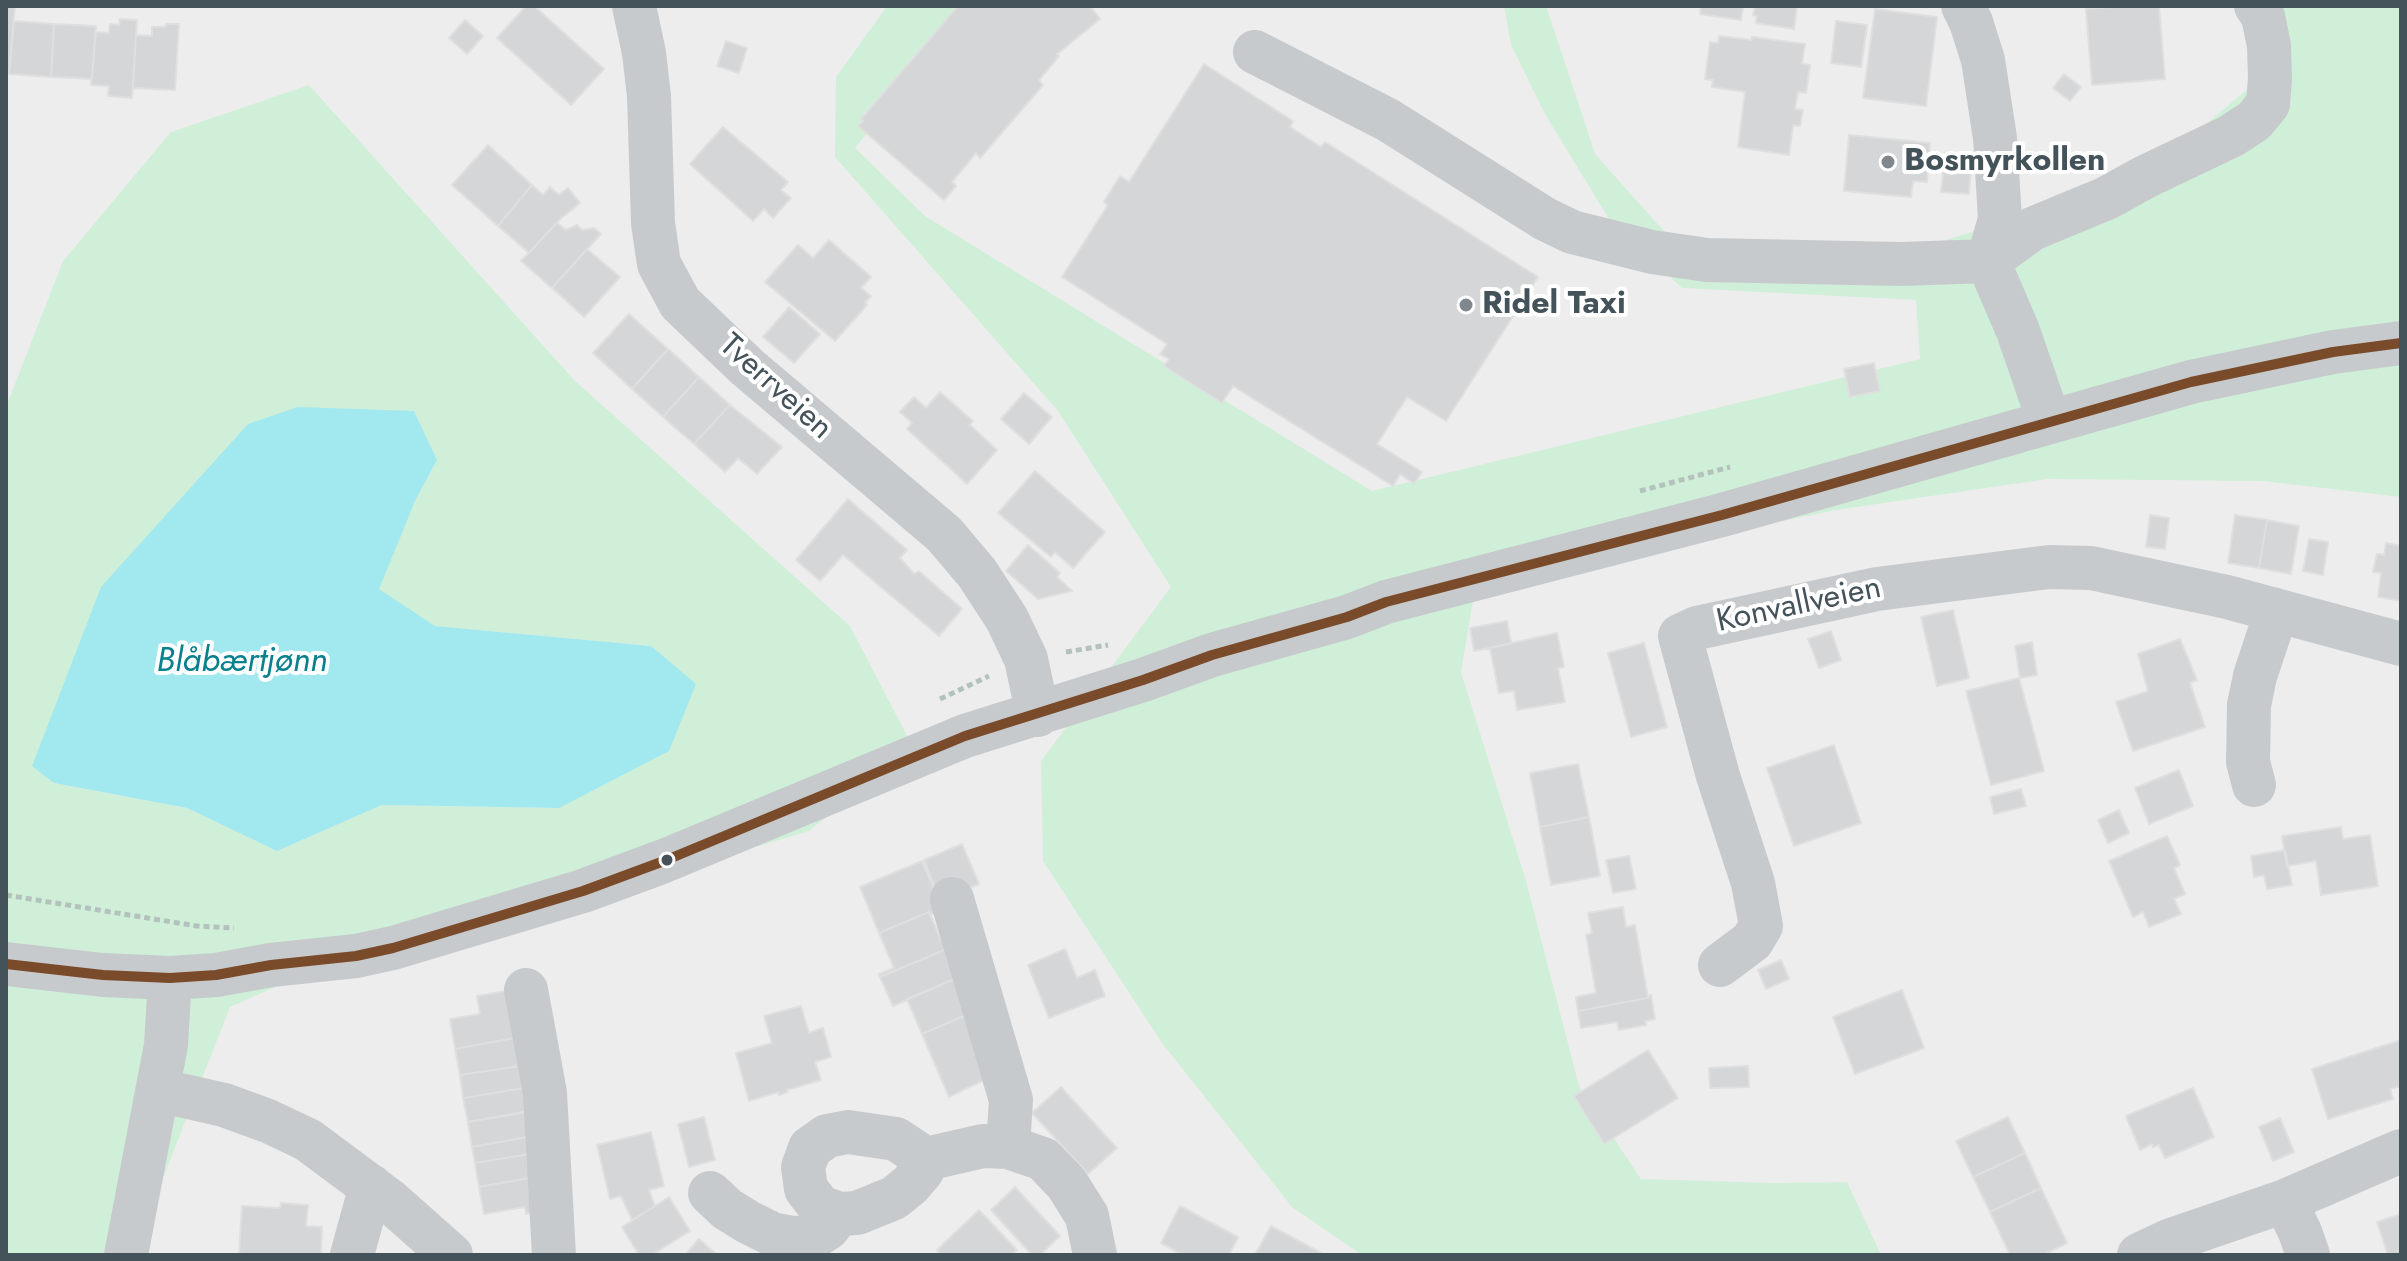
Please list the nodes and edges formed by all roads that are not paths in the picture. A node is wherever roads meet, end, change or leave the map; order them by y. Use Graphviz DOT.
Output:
graph roads {
  1 [pos="634,6"];
  2 [pos="1963,6"];
  3 [pos="2256,6"];
  4 [pos="1255,52"];
  5 [pos="1988,261"];
  6 [pos="2401,343"];
  7 [pos="2049,421"];
  8 [pos="2273,609"];
  9 [pos="2401,644"];
  10 [pos="1038,715"];
  11 [pos="2254,785"];
  12 [pos="952,899"];
  13 [pos="6,964"];
  14 [pos="1720,965"];
  15 [pos="170,978"];
  16 [pos="526,990"];
  17 [pos="158,1090"];
  18 [pos="1008,1147"];
  19 [pos="2401,1151"];
  20 [pos="926,1159"];
  21 [pos="371,1186"];
  22 [pos="710,1193"];
  23 [pos="2285,1201"];
  24 [pos="839,1214"];
  25 [pos="126,1255"];
  26 [pos="352,1255"];
  27 [pos="451,1255"];
  28 [pos="554,1255"];
  29 [pos="1095,1255"];
  30 [pos="2139,1255"];
  31 [pos="2308,1255"];
  1 -- 10 [label="street, Tverrveien"];
  2 -- 5 [label="street"];
  3 -- 5 [label="street"];
  4 -- 5 [label="street"];
  5 -- 7 [label="street"];
  6 -- 7 [label="street"];
  7 -- 10 [label="street"];
  8 -- 9 [label="street, Konvallveien"];
  8 -- 11 [label="street"];
  8 -- 14 [label="street, Konvallveien"];
  10 -- 15 [label="street"];
  12 -- 18 [label="street"];
  13 -- 15 [label="street"];
  15 -- 17 [label="street"];
  16 -- 28 [label="street"];
  17 -- 21 [label="street"];
  17 -- 25 [label="street"];
  18 -- 20 [label="street"];
  18 -- 29 [label="street"];
  19 -- 23 [label="street"];
  20 -- 24 [label="street"];
  20 -- 24 [label="street"];
  21 -- 26 [label="street"];
  21 -- 27 [label="street"];
  22 -- 24 [label="street"];
  23 -- 30 [label="street"];
  23 -- 31 [label="street"];
}
